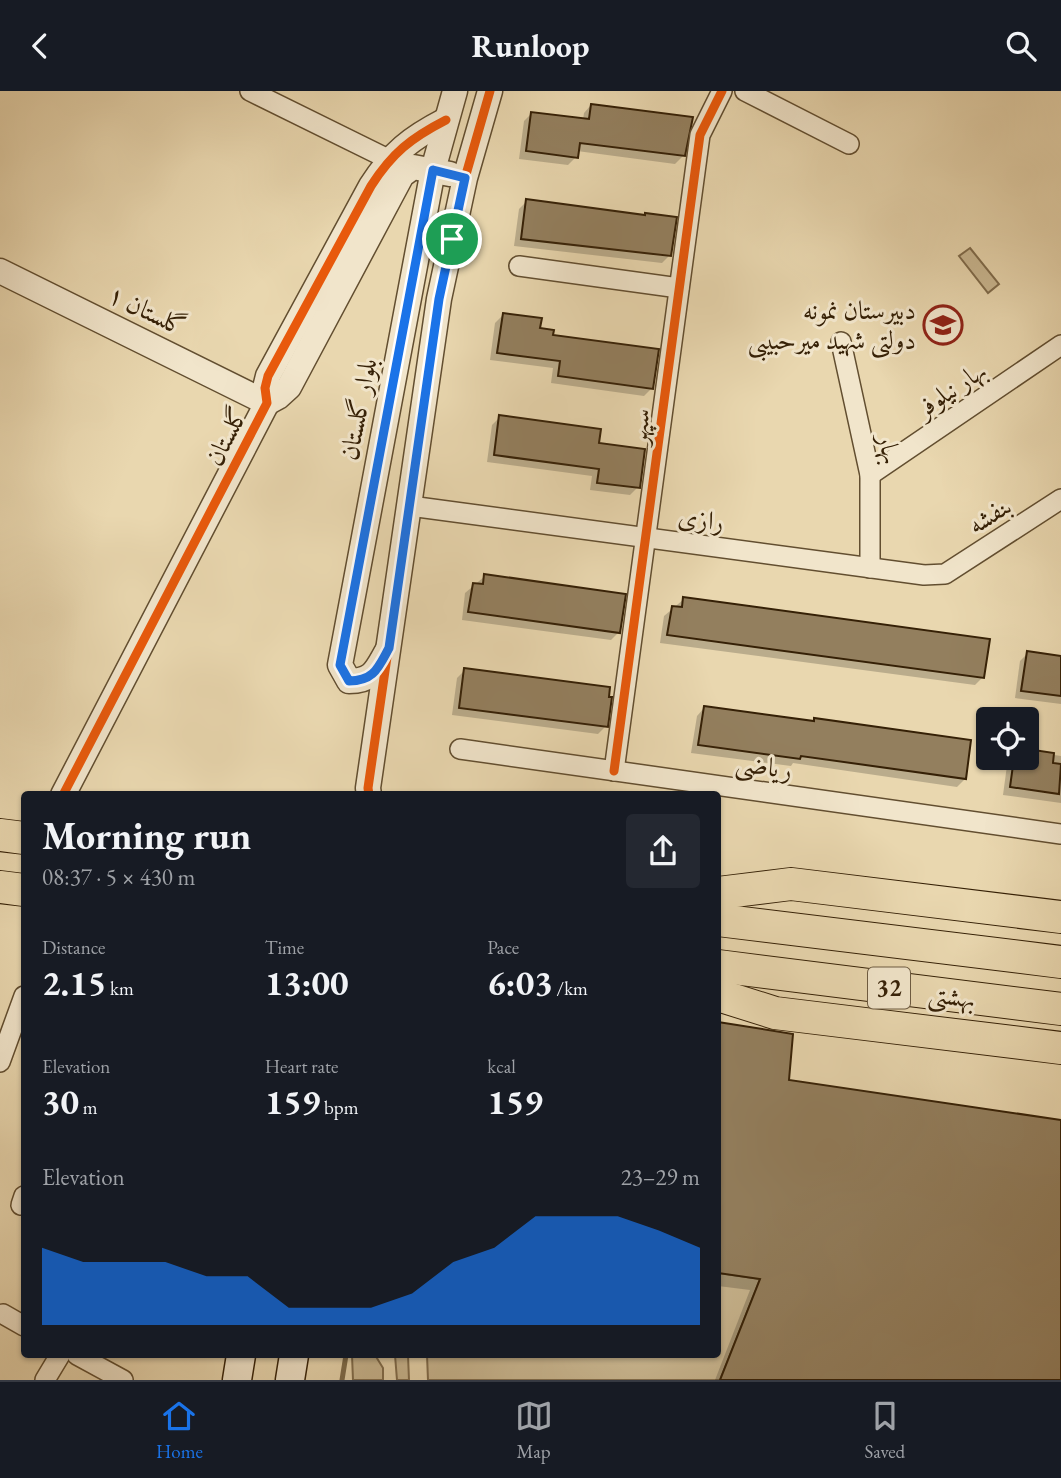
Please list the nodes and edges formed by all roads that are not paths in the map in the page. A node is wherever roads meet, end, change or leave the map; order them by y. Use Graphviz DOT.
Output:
graph roads {
  1 [pos="250,91"];
  2 [pos="455,91"];
  3 [pos="490,91"];
  4 [pos="722,91"];
  5 [pos="745,91"];
  6 [pos="446,120"];
  7 [pos="849,144"];
  8 [pos="388,159"];
  9 [pos="433,170"];
  10 [pos="465,178"];
  11 [pos="519,266"];
  12 [pos="0,271"];
  13 [pos="679,288"];
  14 [pos="841,342"];
  15 [pos="1061,345"];
  16 [pos="267,403"];
  17 [pos="870,475"];
  18 [pos="1061,499"];
  19 [pos="410,506"];
  20 [pos="644,538"];
  21 [pos="870,568"];
  22 [pos="945,574"];
  23 [pos="389,648"];
  24 [pos="460,749"];
  25 [pos="614,771"];
  26 [pos="65,791"];
  27 [pos="370,791"];
  28 [pos="1061,834"];
  29 [pos="0,835"];
  30 [pos="21,838"];
  31 [pos="0,887"];
  32 [pos="21,890"];
  33 [pos="721,893"];
  34 [pos="1061,917"];
  35 [pos="721,920"];
  36 [pos="1061,962"];
  37 [pos="721,967"];
  38 [pos="721,996"];
  39 [pos="21,1004"];
  40 [pos="1061,1009"];
  41 [pos="1061,1048"];
  42 [pos="0,1062"];
  43 [pos="3,1314"];
  44 [pos="21,1324"];
  45 [pos="58,1358"];
  46 [pos="83,1358"];
  47 [pos="241,1358"];
  48 [pos="294,1358"];
  49 [pos="45,1380"];
  50 [pos="123,1380"];
  51 [pos="237,1380"];
  52 [pos="290,1380"];
  1 -- 8 [label="street"];
  2 -- 6 [label="street, بلوار گلستان"];
  3 -- 10 [label="street, بلوار گلستان"];
  4 -- 13 [label="street, سپهر"];
  5 -- 7 [label="street"];
  6 -- 8 [label="street, گلستان"];
  6 -- 9 [label="street, بلوار گلستان"];
  8 -- 16 [label="street, گلستان"];
  9 -- 10 [label="street, گلستان"];
  9 -- 16 [label="street, گلستان"];
  9 -- 23 [label="street, بلوار گلستان"];
  10 -- 19 [label="street, بلوار گلستان"];
  11 -- 13 [label="street"];
  12 -- 16 [label="street, گلستان ۱"];
  13 -- 20 [label="street, سپهر"];
  14 -- 17 [label="street, بهار"];
  15 -- 17 [label="street, بهار نیلوفر"];
  16 -- 26 [label="street, گلستان"];
  17 -- 21 [label="street, بهار"];
  18 -- 22 [label="street, بنفشه"];
  19 -- 20 [label="street, رازی"];
  19 -- 23 [label="street, بلوار گلستان"];
  20 -- 21 [label="street, رازی"];
  20 -- 25 [label="street, سپهر"];
  21 -- 22 [label="street, رازی"];
  23 -- 27 [label="street, بلوار گلستان"];
  24 -- 25 [label="street, ریاضی"];
  25 -- 28 [label="street, ریاضی"];
  29 -- 30 [label="main road"];
  31 -- 32 [label="main road"];
  33 -- 34 [label="main road"];
  35 -- 36 [label="main road, بهشتى / 32"];
  37 -- 40 [label="main road, بهشتى / 32"];
  38 -- 41 [label="main road"];
  39 -- 42 [label="street"];
  43 -- 44 [label="street"];
  45 -- 49 [label="street"];
  46 -- 50 [label="street"];
  47 -- 51 [label="main road"];
  48 -- 52 [label="main road"];
}
